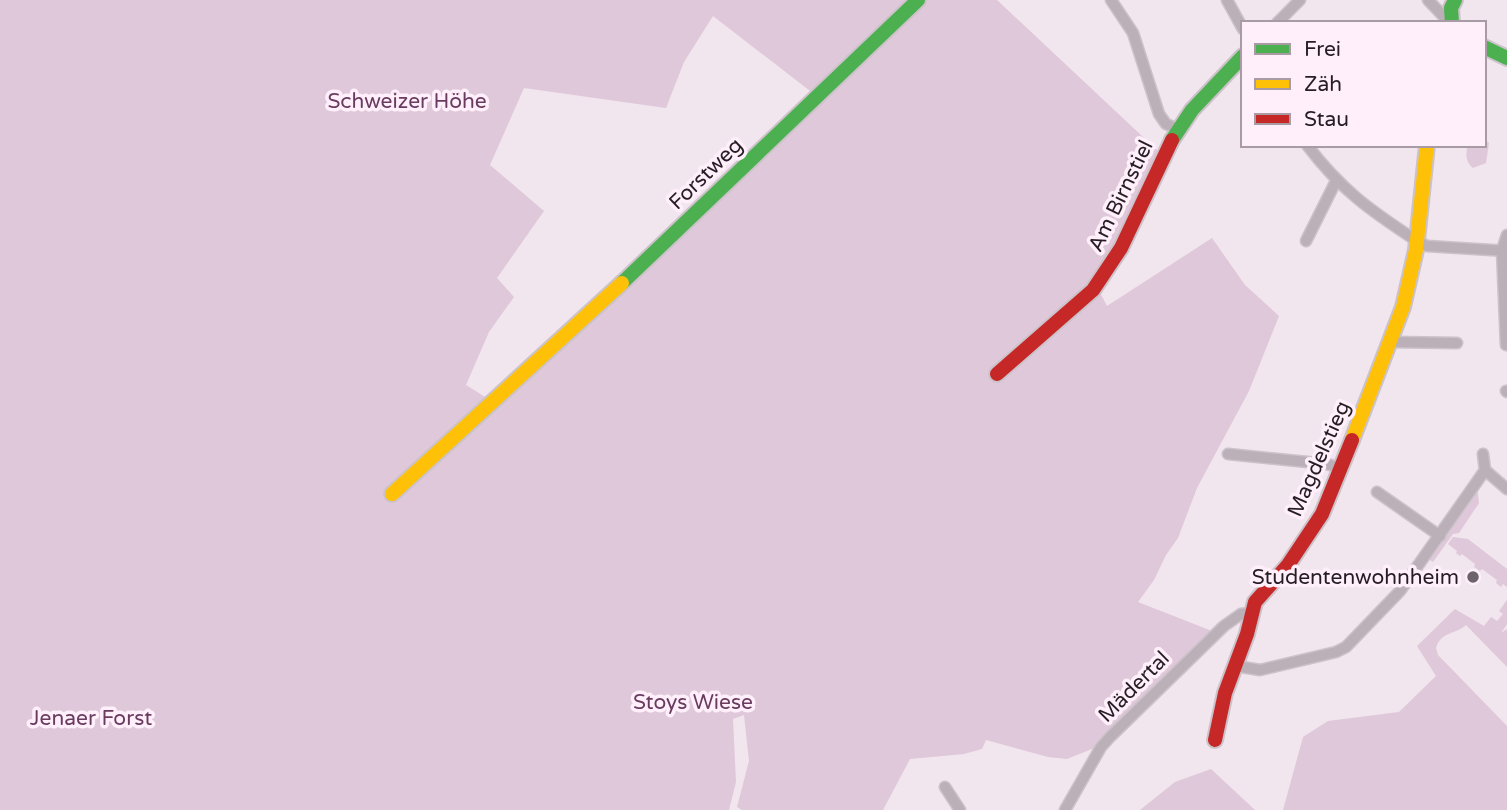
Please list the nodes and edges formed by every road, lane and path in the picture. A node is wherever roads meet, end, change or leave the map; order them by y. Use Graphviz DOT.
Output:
graph roads {
  1 [pos="918,0"];
  2 [pos="1111,0"];
  3 [pos="1227,0"];
  4 [pos="1300,0"];
  5 [pos="1428,0"];
  6 [pos="1455,0"];
  7 [pos="1279,21"];
  8 [pos="1449,21"];
  9 [pos="1451,21"];
  10 [pos="1241,25"];
  11 [pos="1486,48"];
  12 [pos="1241,58"];
  13 [pos="1507,58"];
  14 [pos="1178,129"];
  15 [pos="1309,147"];
  16 [pos="1427,147"];
  17 [pos="1336,181"];
  18 [pos="1507,235"];
  19 [pos="1306,241"];
  20 [pos="1417,242"];
  21 [pos="1505,251"];
  22 [pos="1391,342"];
  23 [pos="1457,343"];
  24 [pos="1506,345"];
  25 [pos="997,374"];
  26 [pos="1228,454"];
  27 [pos="1483,454"];
  28 [pos="1340,468"];
  29 [pos="1485,470"];
  30 [pos="1507,489"];
  31 [pos="1377,492"];
  32 [pos="392,494"];
  33 [pos="1440,536"];
  34 [pos="1251,613"];
  35 [pos="1236,666"];
  36 [pos="1214,740"];
  37 [pos="945,787"];
  38 [pos="960,810"];
  39 [pos="1065,810"];
  1 -- 32 [label="street, Forstweg"];
  2 -- 14 [label="street"];
  3 -- 10 [label="street"];
  4 -- 7 [label="street"];
  5 -- 8 [label="street"];
  6 -- 9 [label="street"];
  11 -- 13 [label="street"];
  12 -- 14 [label="street, Am Birnstiel"];
  14 -- 25 [label="street, Am Birnstiel"];
  15 -- 17 [label="street"];
  16 -- 20 [label="street, Magdelstieg"];
  17 -- 19 [label="street"];
  17 -- 20 [label="street"];
  18 -- 21 [label="street"];
  20 -- 21 [label="street"];
  20 -- 22 [label="street, Magdelstieg"];
  21 -- 24 [label="street"];
  22 -- 23 [label="street"];
  22 -- 28 [label="street, Magdelstieg"];
  26 -- 28 [label="street"];
  27 -- 29 [label="street"];
  28 -- 34 [label="street, Magdelstieg"];
  29 -- 30 [label="street"];
  29 -- 33 [label="street"];
  31 -- 33 [label="street"];
  33 -- 35 [label="street"];
  34 -- 35 [label="street, Magdelstieg"];
  34 -- 39 [label="street, Mädertal"];
  35 -- 36 [label="street, Magdelstieg"];
  37 -- 38 [label="street"];
}
